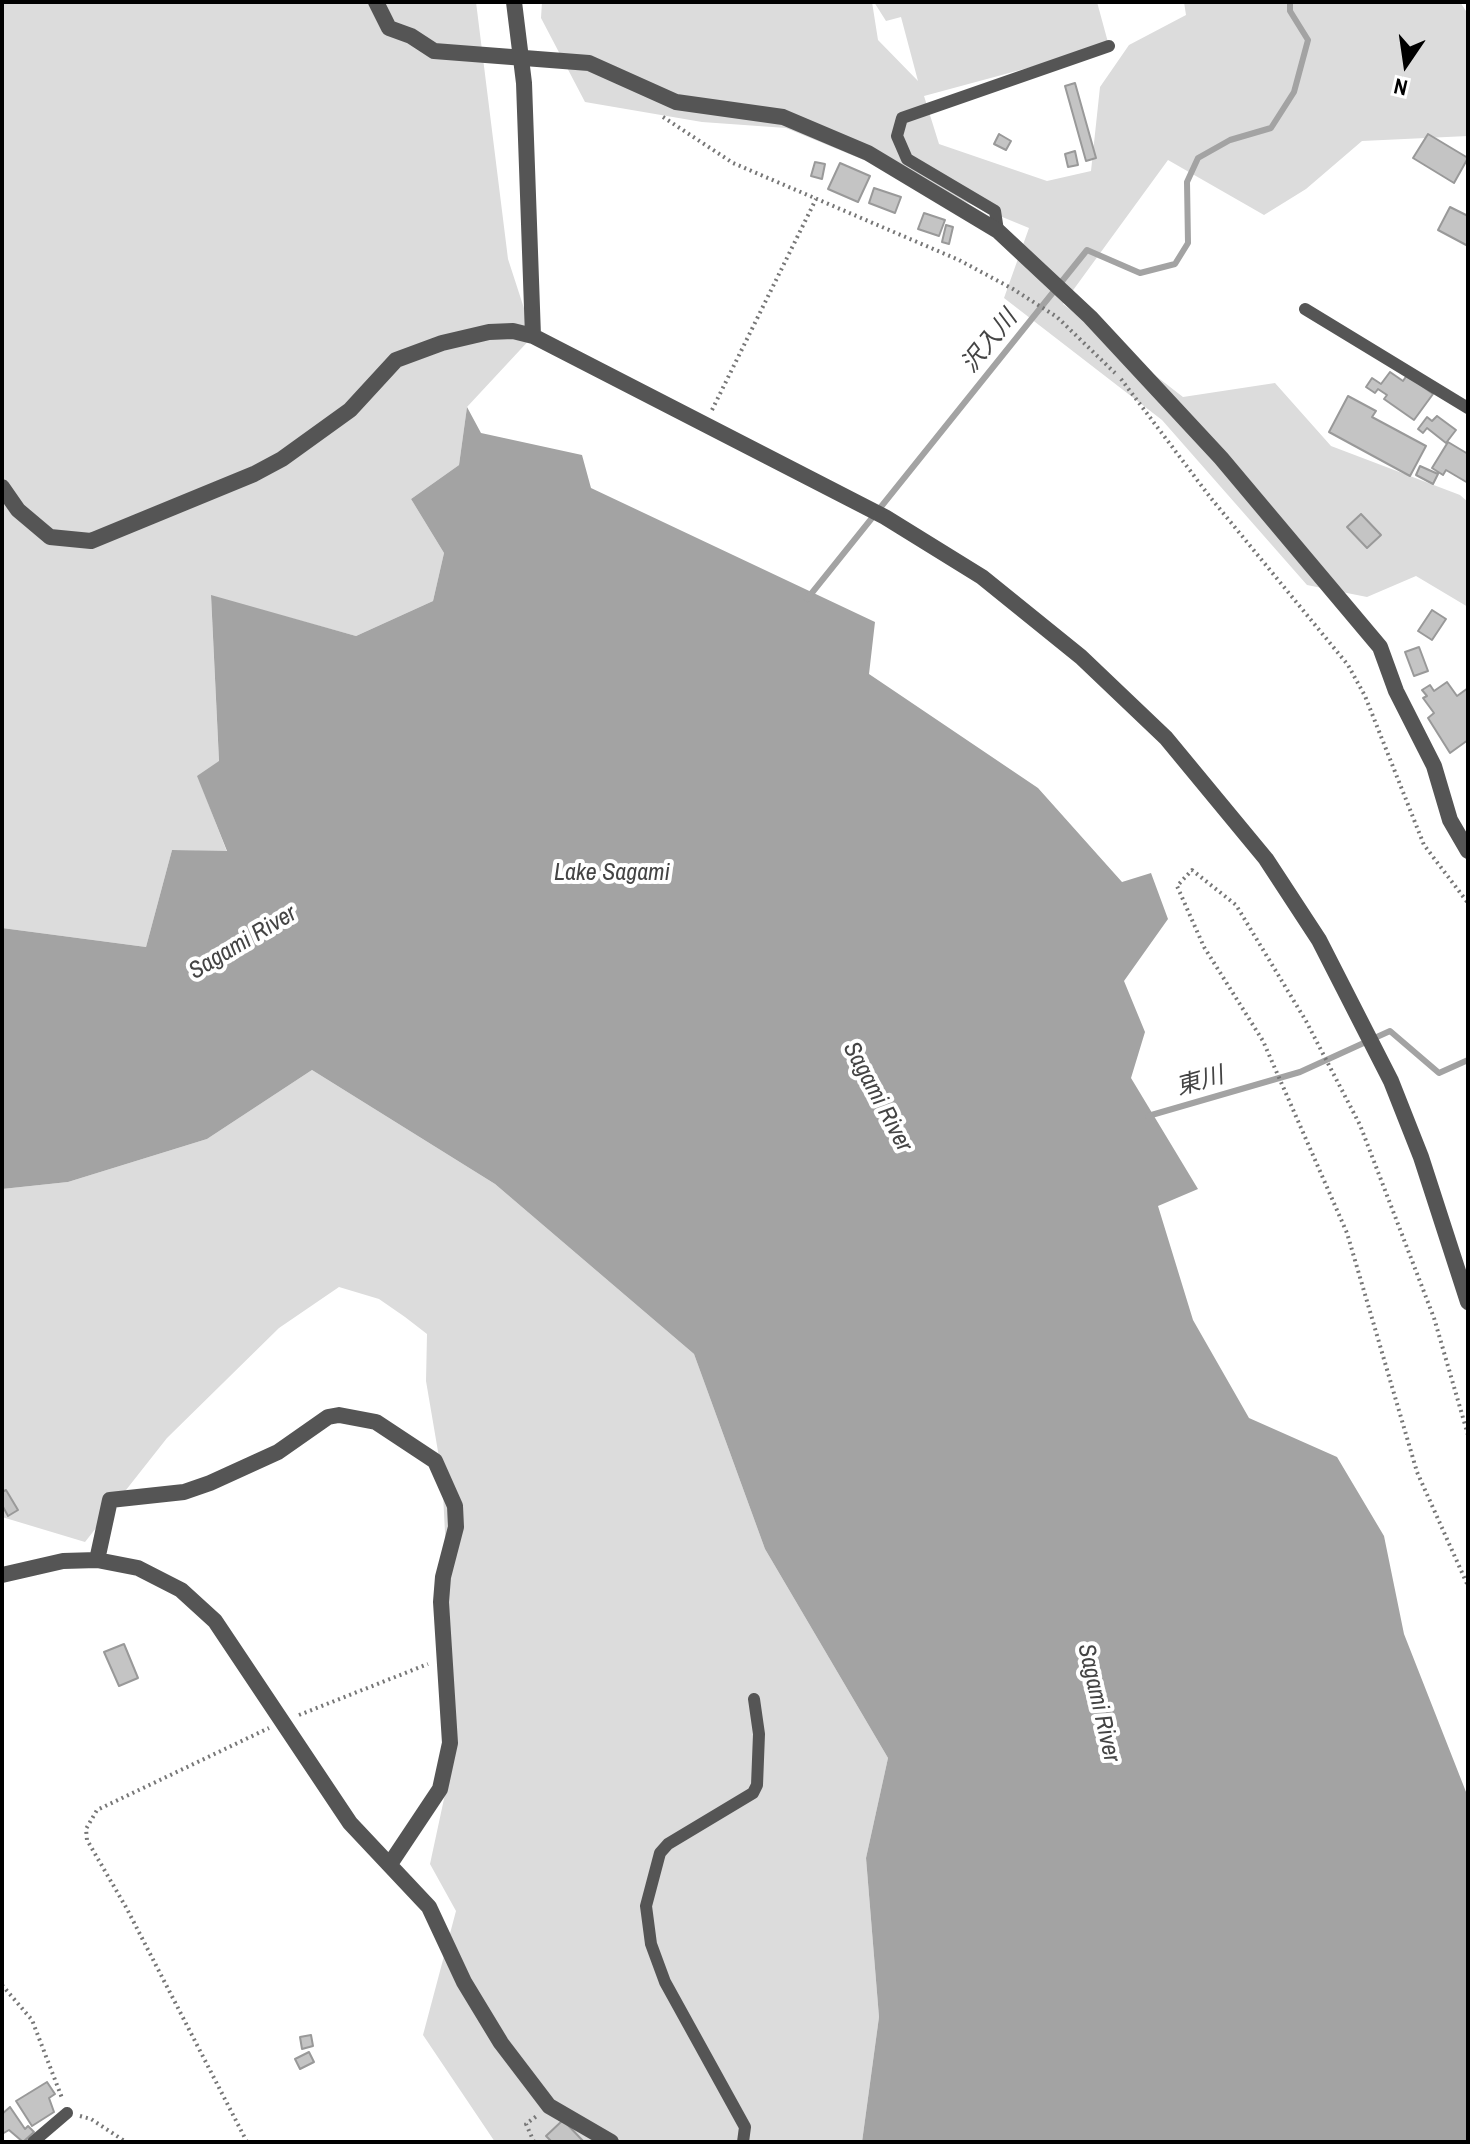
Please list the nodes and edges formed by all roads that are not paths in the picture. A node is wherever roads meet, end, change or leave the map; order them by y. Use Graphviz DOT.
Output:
graph roads {
  1 [pos="376,2"];
  2 [pos="514,2"];
  3 [pos="1109,46"];
  4 [pos="519,58"];
  5 [pos="998,231"];
  6 [pos="1305,309"];
  7 [pos="533,336"];
  8 [pos="1467,404"];
  9 [pos="2,487"];
  10 [pos="1468,851"];
  11 [pos="1468,1302"];
  12 [pos="97,1560"];
  13 [pos="2,1575"];
  14 [pos="754,1699"];
  15 [pos="390,1864"];
  16 [pos="67,2113"];
  17 [pos="33,2142"];
  18 [pos="611,2142"];
  19 [pos="743,2142"];
  1 -- 4 [label="street"];
  2 -- 4 [label="street"];
  3 -- 5 [label="lane"];
  4 -- 5 [label="street"];
  4 -- 7 [label="street"];
  5 -- 10 [label="street"];
  6 -- 8 [label="lane"];
  7 -- 9 [label="street"];
  7 -- 11 [label="street"];
  12 -- 13 [label="street"];
  12 -- 15 [label="street"];
  12 -- 15 [label="street"];
  14 -- 19 [label="lane"];
  15 -- 18 [label="street"];
  16 -- 17 [label="lane"];
}
